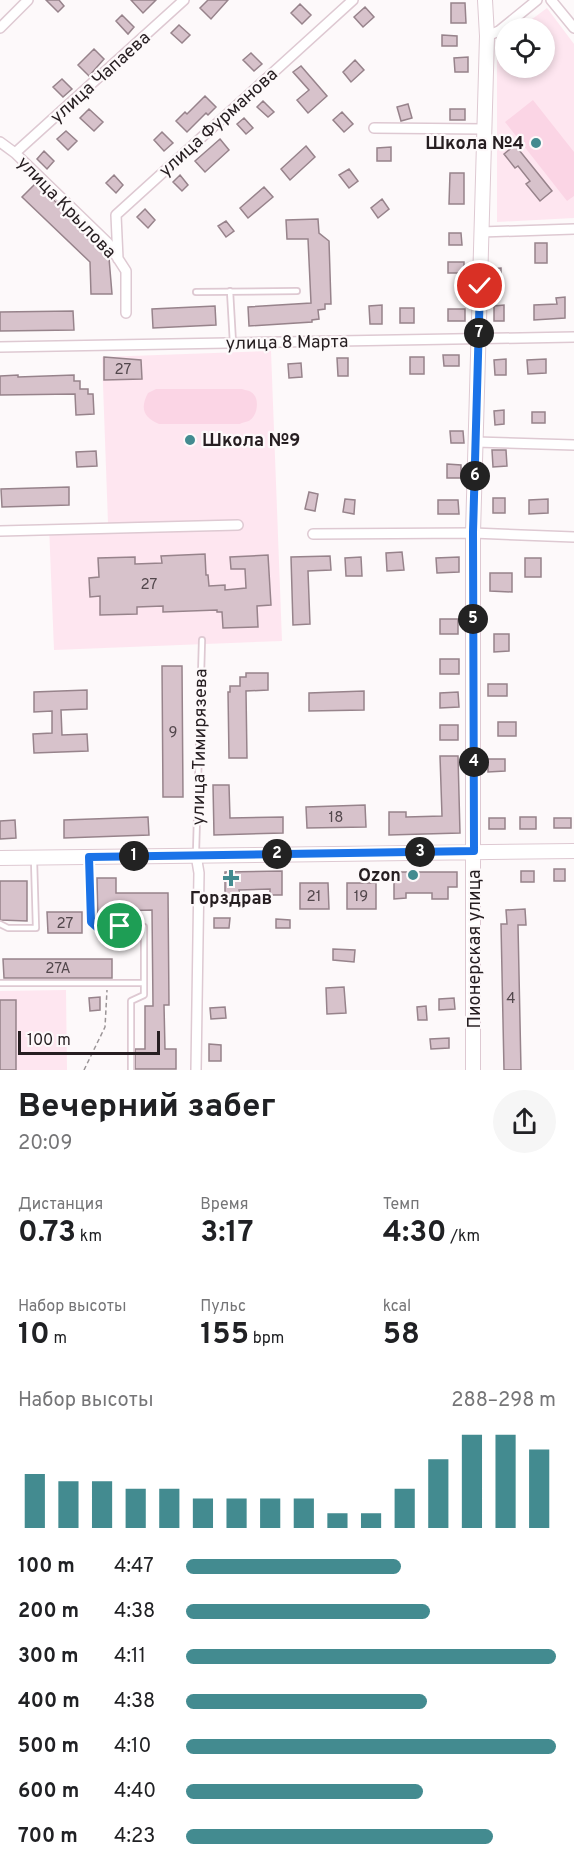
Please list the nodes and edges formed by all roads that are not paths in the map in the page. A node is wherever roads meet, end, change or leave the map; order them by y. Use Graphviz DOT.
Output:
graph roads {
  1 [pos="28,0"];
  2 [pos="184,0"];
  3 [pos="353,0"];
  4 [pos="484,0"];
  5 [pos="537,0"];
  6 [pos="551,0"];
  7 [pos="0,28"];
  8 [pos="574,28"];
  9 [pos="487,36"];
  10 [pos="374,128"];
  11 [pos="484,129"];
  12 [pos="0,142"];
  13 [pos="15,153"];
  14 [pos="574,229"];
  15 [pos="481,232"];
  16 [pos="118,259"];
  17 [pos="230,291"];
  18 [pos="297,291"];
  19 [pos="196,292"];
  20 [pos="126,313"];
  21 [pos="574,337"];
  22 [pos="479,339"];
  23 [pos="233,343"];
  24 [pos="0,347"];
  25 [pos="476,442"];
  26 [pos="574,445"];
  27 [pos="238,525"];
  28 [pos="0,531"];
  29 [pos="473,532"];
  30 [pos="313,534"];
  31 [pos="574,537"];
  32 [pos="202,640"];
  33 [pos="474,851"];
  34 [pos="574,851"];
  35 [pos="196,855"];
  36 [pos="89,857"];
  37 [pos="0,858"];
  38 [pos="34,858"];
  39 [pos="0,924"];
  40 [pos="0,983"];
  41 [pos="144,983"];
  42 [pos="130,1070"];
  43 [pos="196,1070"];
  44 [pos="473,1070"];
  1 -- 7 [label="street"];
  2 -- 13 [label="street, улица Чапаева"];
  3 -- 16 [label="street, улица Фурманова"];
  4 -- 9 [label="street, Пионерская улица"];
  5 -- 9 [label="street"];
  6 -- 8 [label="street"];
  9 -- 11 [label="street, Пионерская улица"];
  10 -- 11 [label="street"];
  11 -- 15 [label="street, Пионерская улица"];
  12 -- 13 [label="street, улица Крылова"];
  13 -- 16 [label="street, улица Крылова"];
  14 -- 15 [label="street"];
  15 -- 22 [label="street, Пионерская улица"];
  16 -- 20 [label="street, улица Крылова"];
  17 -- 18 [label="lane"];
  17 -- 19 [label="lane"];
  17 -- 23 [label="lane"];
  21 -- 22 [label="street, улица 8 Марта"];
  22 -- 23 [label="street, улица 8 Марта"];
  22 -- 25 [label="street, Пионерская улица"];
  23 -- 24 [label="street, улица 8 Марта"];
  25 -- 26 [label="street"];
  25 -- 29 [label="street, Пионерская улица"];
  27 -- 28 [label="street"];
  29 -- 30 [label="street"];
  29 -- 31 [label="street"];
  29 -- 33 [label="street, Пионерская улица"];
  32 -- 35 [label="lane, улица Тимирязева"];
  33 -- 34 [label="street"];
  33 -- 35 [label="street"];
  33 -- 44 [label="street, Пионерская улица"];
  35 -- 36 [label="street"];
  35 -- 43 [label="street, улица Тимирязева"];
  36 -- 38 [label="street"];
  36 -- 41 [label="lane"];
  37 -- 38 [label="street"];
  38 -- 39 [label="lane"];
  40 -- 41 [label="lane"];
  41 -- 42 [label="lane"];
}
